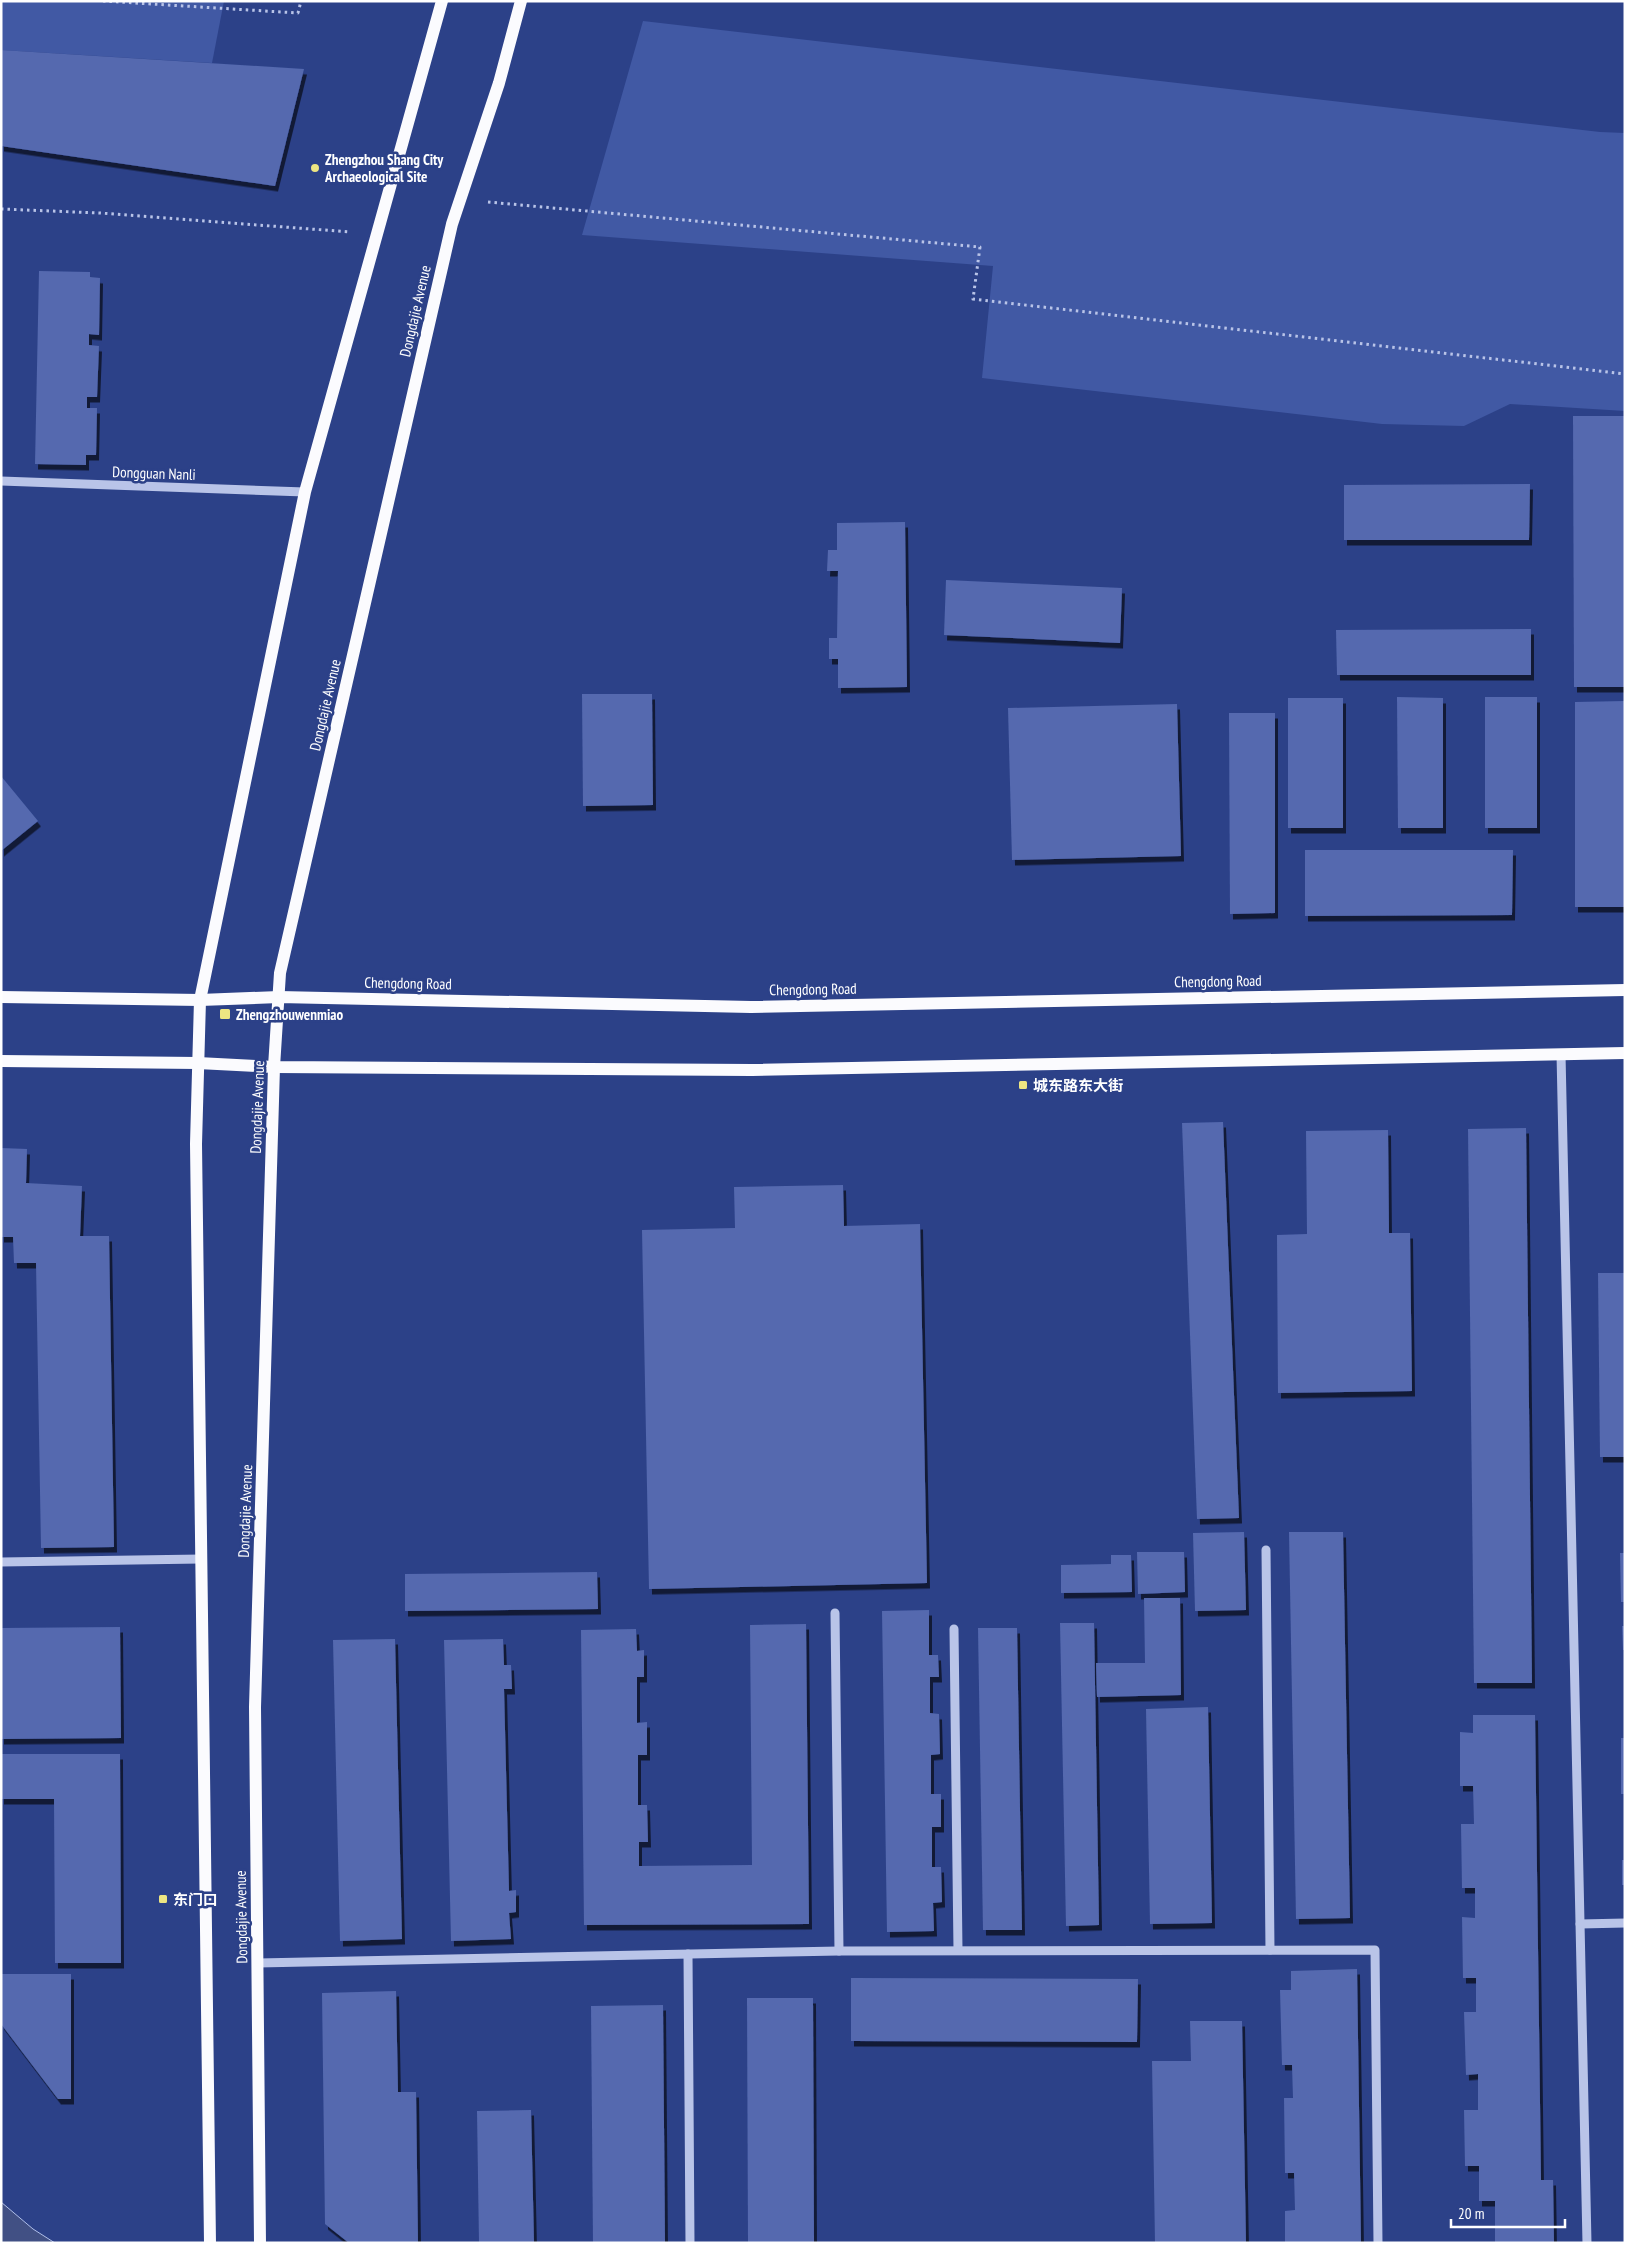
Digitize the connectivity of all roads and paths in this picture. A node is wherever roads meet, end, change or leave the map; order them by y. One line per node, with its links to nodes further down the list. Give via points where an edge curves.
1 (103, 1): 2 (path, via 298,13)
2 (301, 1)
3 (442, 1): 7 (main road)
4 (521, 1): 5 (main road, Dongdajie Avenue, via 499,82)
5 (460, 200): 8 (path, via 980,247 973,298); 13 (main road, Dongdajie Avenue, via 449,234 301,881 280,974)
6 (1, 209): 7 (path, via 100,213)
7 (378, 234): 10 (main road)
8 (1625, 374)
9 (1, 481): 10 (lane, Dongguan Nanli)
10 (305, 492): 14 (main road)
11 (1625, 990): 13 (main road, Chengdong Road, via 752,1006)
12 (1, 997): 14 (main road, Chengdong Road)
13 (279, 997): 14 (main road, Chengdong Road); 19 (main road, Dongdajie Avenue)
14 (200, 1000): 18 (main road)
15 (1625, 1053): 16 (main road)
16 (1561, 1054): 19 (main road, via 752,1070); 26 (lane)
17 (1, 1061): 18 (main road)
18 (198, 1063): 19 (main road); 21 (main road)
19 (274, 1067): 31 (main road, Dongdajie Avenue, via 255,1707)
20 (1266, 1550): 28 (lane)
21 (201, 1559): 22 (lane); 32 (main road)
22 (1, 1562)
23 (836, 1612): 29 (lane)
24 (954, 1629): 27 (lane)
25 (1625, 1923): 26 (lane)
26 (1580, 1924): 36 (lane)
27 (958, 1950): 28 (lane); 29 (lane)
28 (1270, 1950): 35 (lane, via 1375,1950)
29 (840, 1951): 30 (lane)
30 (688, 1954): 31 (lane); 34 (lane)
31 (258, 1964): 33 (main road, Dongdajie Avenue)
32 (210, 2243)
33 (260, 2243)
34 (690, 2243)
35 (1378, 2243)
36 (1587, 2243)

